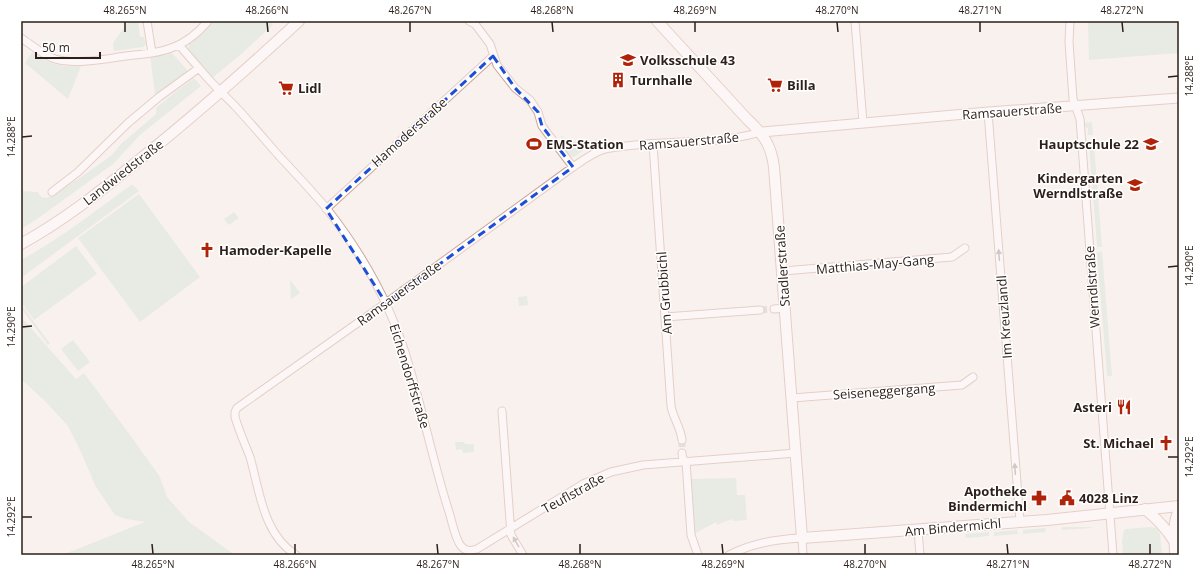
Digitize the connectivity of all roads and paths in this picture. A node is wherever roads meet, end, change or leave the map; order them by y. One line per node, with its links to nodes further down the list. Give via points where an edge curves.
1 (147, 21): 10 (street)
2 (208, 21): 9 (street)
3 (299, 21): 13 (main road, Landwiedstraße)
4 (469, 21): 11 (street, via 475,24 490,44)
5 (657, 21): 18 (main road, Stadlerstraße)
6 (855, 21): 17 (street)
7 (1070, 21): 15 (street, Werndlstraße, via 1073,99)
8 (21, 38): 10 (street, via 62,61 77,62)
9 (179, 45): 10 (street); 12 (street)
10 (152, 53)
11 (493, 56): 20 (street, via 515,88 530,100 538,112 542,126); 22 (street, Hamoderstraße)
12 (198, 68): 13 (street); 21 (street, via 128,123 78,172)
13 (220, 92): 22 (street, Eichendorffstraße); 23 (main road, Landwiedstraße, via 108,185)
14 (1179, 98): 15 (street, Ramsauerstraße)
15 (1076, 106): 16 (street, Ramsauerstraße); 41 (street, Werndlstraße, via 1080,119)
16 (988, 112): 17 (street, Ramsauerstraße); 42 (street, Im Kreuzlandl, one-way to 16)
17 (863, 123): 18 (street, Ramsauerstraße)
18 (761, 132): 19 (street, Ramsauerstraße, via 747,136); 25 (main road, Stadlerstraße, via 773,158)
19 (653, 144): 20 (street, Ramsauerstraße, via 602,150); 30 (street, Am Grubbichl)
20 (573, 167): 26 (street, Ramsauerstraße)
21 (52, 192)
22 (326, 208): 26 (street, Eichendorffstraße, via 352,244)
23 (21, 244)
24 (965, 248): 25 (street, Matthias-May-Gang, via 952,258)
25 (782, 271): 28 (main road, Stadlerstraße)
26 (386, 304): 47 (street, Eichendorffstraße, via 402,341 442,489); 48 (street, Ramsauerstraße, via 237,408 235,412 236,423 249,456 270,527 279,541)
27 (774, 308): 28 (street)
28 (785, 308): 32 (main road, Stadlerstraße)
29 (760, 310): 30 (street)
30 (665, 316): 34 (street, Am Grubbichl, via 671,406)
31 (973, 377): 32 (street, Seiseneggergang, via 962,385)
32 (792, 398): 36 (main road, Stadlerstraße)
33 (502, 412): 43 (street)
34 (682, 440)
35 (682, 452): 37 (street)
36 (796, 453): 37 (street, Teuflstraße); 45 (main road, Stadlerstraße)
37 (684, 462): 43 (street, Teuflstraße, via 632,466 599,476); 50 (street, via 691,535)
38 (1179, 506): 39 (main road, Am Bindermichl)
39 (1145, 509): 41 (main road, Am Bindermichl); 46 (main road, via 1163,525)
40 (1179, 510): 46 (main road, via 1174,525)
41 (1109, 513): 42 (main road, Am Bindermichl); 54 (street, Werndlstraße)
42 (1020, 521): 44 (main road, Am Bindermichl)
43 (511, 529): 47 (street, Teuflstraße, via 477,549 471,551); 49 (street, one-way to 43, via 511,535)
44 (918, 530): 45 (main road, Am Bindermichl); 53 (street)
45 (802, 538): 51 (street, Am Bindermichl, via 763,542); 52 (street, Stadlerstraße)
46 (1175, 542): 55 (main road)
47 (461, 546)
48 (296, 555)
49 (523, 555)
50 (698, 555)
51 (728, 555)
52 (803, 555)
53 (920, 555)
54 (1113, 555)
55 (1175, 555)

